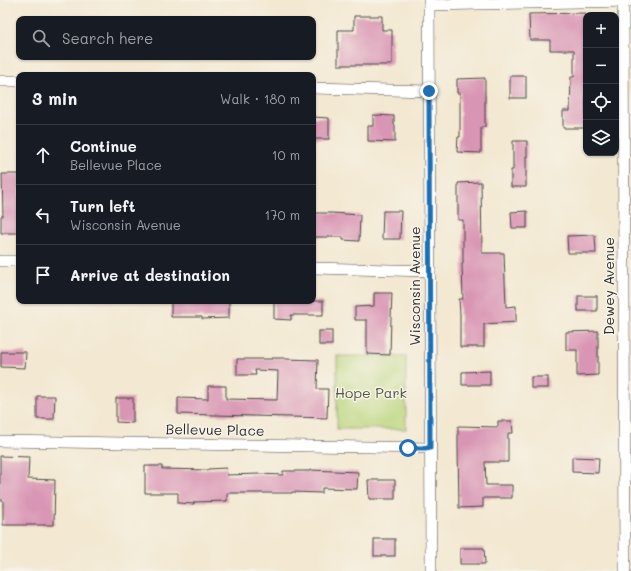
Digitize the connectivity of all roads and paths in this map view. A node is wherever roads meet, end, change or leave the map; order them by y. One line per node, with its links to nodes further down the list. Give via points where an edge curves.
1 (627, 1): 2 (street); 14 (street, Dewey Avenue)
2 (429, 2): 6 (street, Wisconsin Avenue)
3 (0, 81): 4 (street)
4 (16, 81)
5 (316, 88): 6 (street)
6 (429, 91): 10 (street, Wisconsin Avenue)
7 (0, 261): 8 (street)
8 (16, 261)
9 (316, 268): 10 (street)
10 (430, 271): 12 (street, Wisconsin Avenue)
11 (0, 441): 12 (street, Bellevue Place)
12 (430, 448): 13 (street, Wisconsin Avenue)
13 (431, 571)
14 (625, 571)

